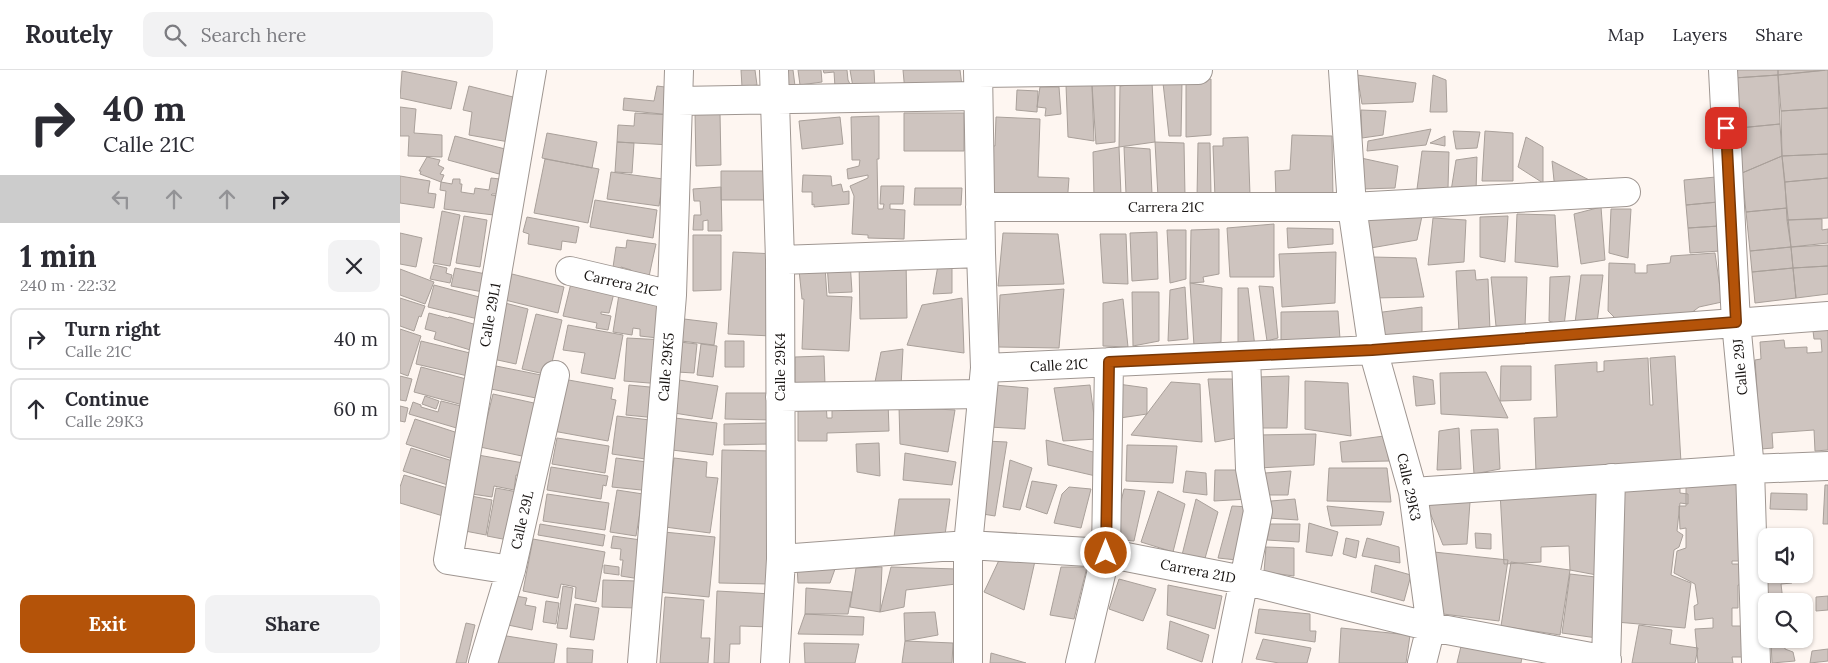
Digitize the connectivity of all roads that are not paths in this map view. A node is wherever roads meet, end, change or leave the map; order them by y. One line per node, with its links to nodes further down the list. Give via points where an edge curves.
1 (532, 70): 32 (street, Calle 29L1, via 448,560)
2 (679, 70): 9 (street, Calle 29K5)
3 (774, 70): 8 (street, Calle 29K4)
4 (1198, 70): 7 (street)
5 (1342, 70): 12 (street, Calle 29K3)
6 (1722, 70): 18 (street, Calle 29J)
7 (978, 80): 8 (street); 11 (street)
8 (774, 100): 9 (street); 14 (street, Calle 29K4)
9 (678, 101): 16 (street, Calle 29K5)
10 (1626, 192): 12 (street, Carrera 21C)
11 (980, 207): 12 (street, Carrera 21C); 13 (street)
12 (1352, 207): 19 (street, Calle 29K3)
13 (981, 253): 14 (street); 23 (street)
14 (780, 260): 24 (street, Calle 29K4)
15 (570, 271): 16 (street, Carrera 21C)
16 (672, 294): 37 (street, Calle 29K5)
17 (1828, 316): 18 (street)
18 (1736, 322): 19 (street); 26 (street, Calle 29J)
19 (1372, 350): 20 (street, Calle 21C); 28 (street, Calle 29K3)
20 (1246, 356): 21 (street, Calle 21C); 33 (street, via 1250,468 1258,511)
21 (1109, 362): 23 (street, Calle 21C); 30 (street)
22 (555, 375): 32 (street, Calle 29L)
23 (984, 381): 24 (street, Calle 21C); 29 (street)
24 (780, 397): 31 (street, Calle 29K4)
25 (1828, 466): 26 (street)
26 (1750, 469): 27 (street); 43 (street, Calle 29J)
27 (1611, 478): 28 (street); 35 (street)
28 (1413, 492): 34 (street, Calle 29K3)
29 (968, 545): 30 (street, Carrera 21D); 31 (street, Carrera 21D); 39 (street)
30 (1106, 553): 33 (street, Carrera 21D); 40 (street)
31 (781, 559): 38 (street, Calle 29K4)
32 (511, 570): 36 (street, Calle 29L)
33 (1243, 580): 34 (street, Carrera 21D); 41 (street)
34 (1432, 627): 35 (street, Carrera 21D); 42 (street)
35 (1607, 662)
36 (483, 663)
37 (642, 663)
38 (776, 663)
39 (968, 663)
40 (1080, 663)
41 (1227, 663)
42 (1422, 663)
43 (1756, 663)

